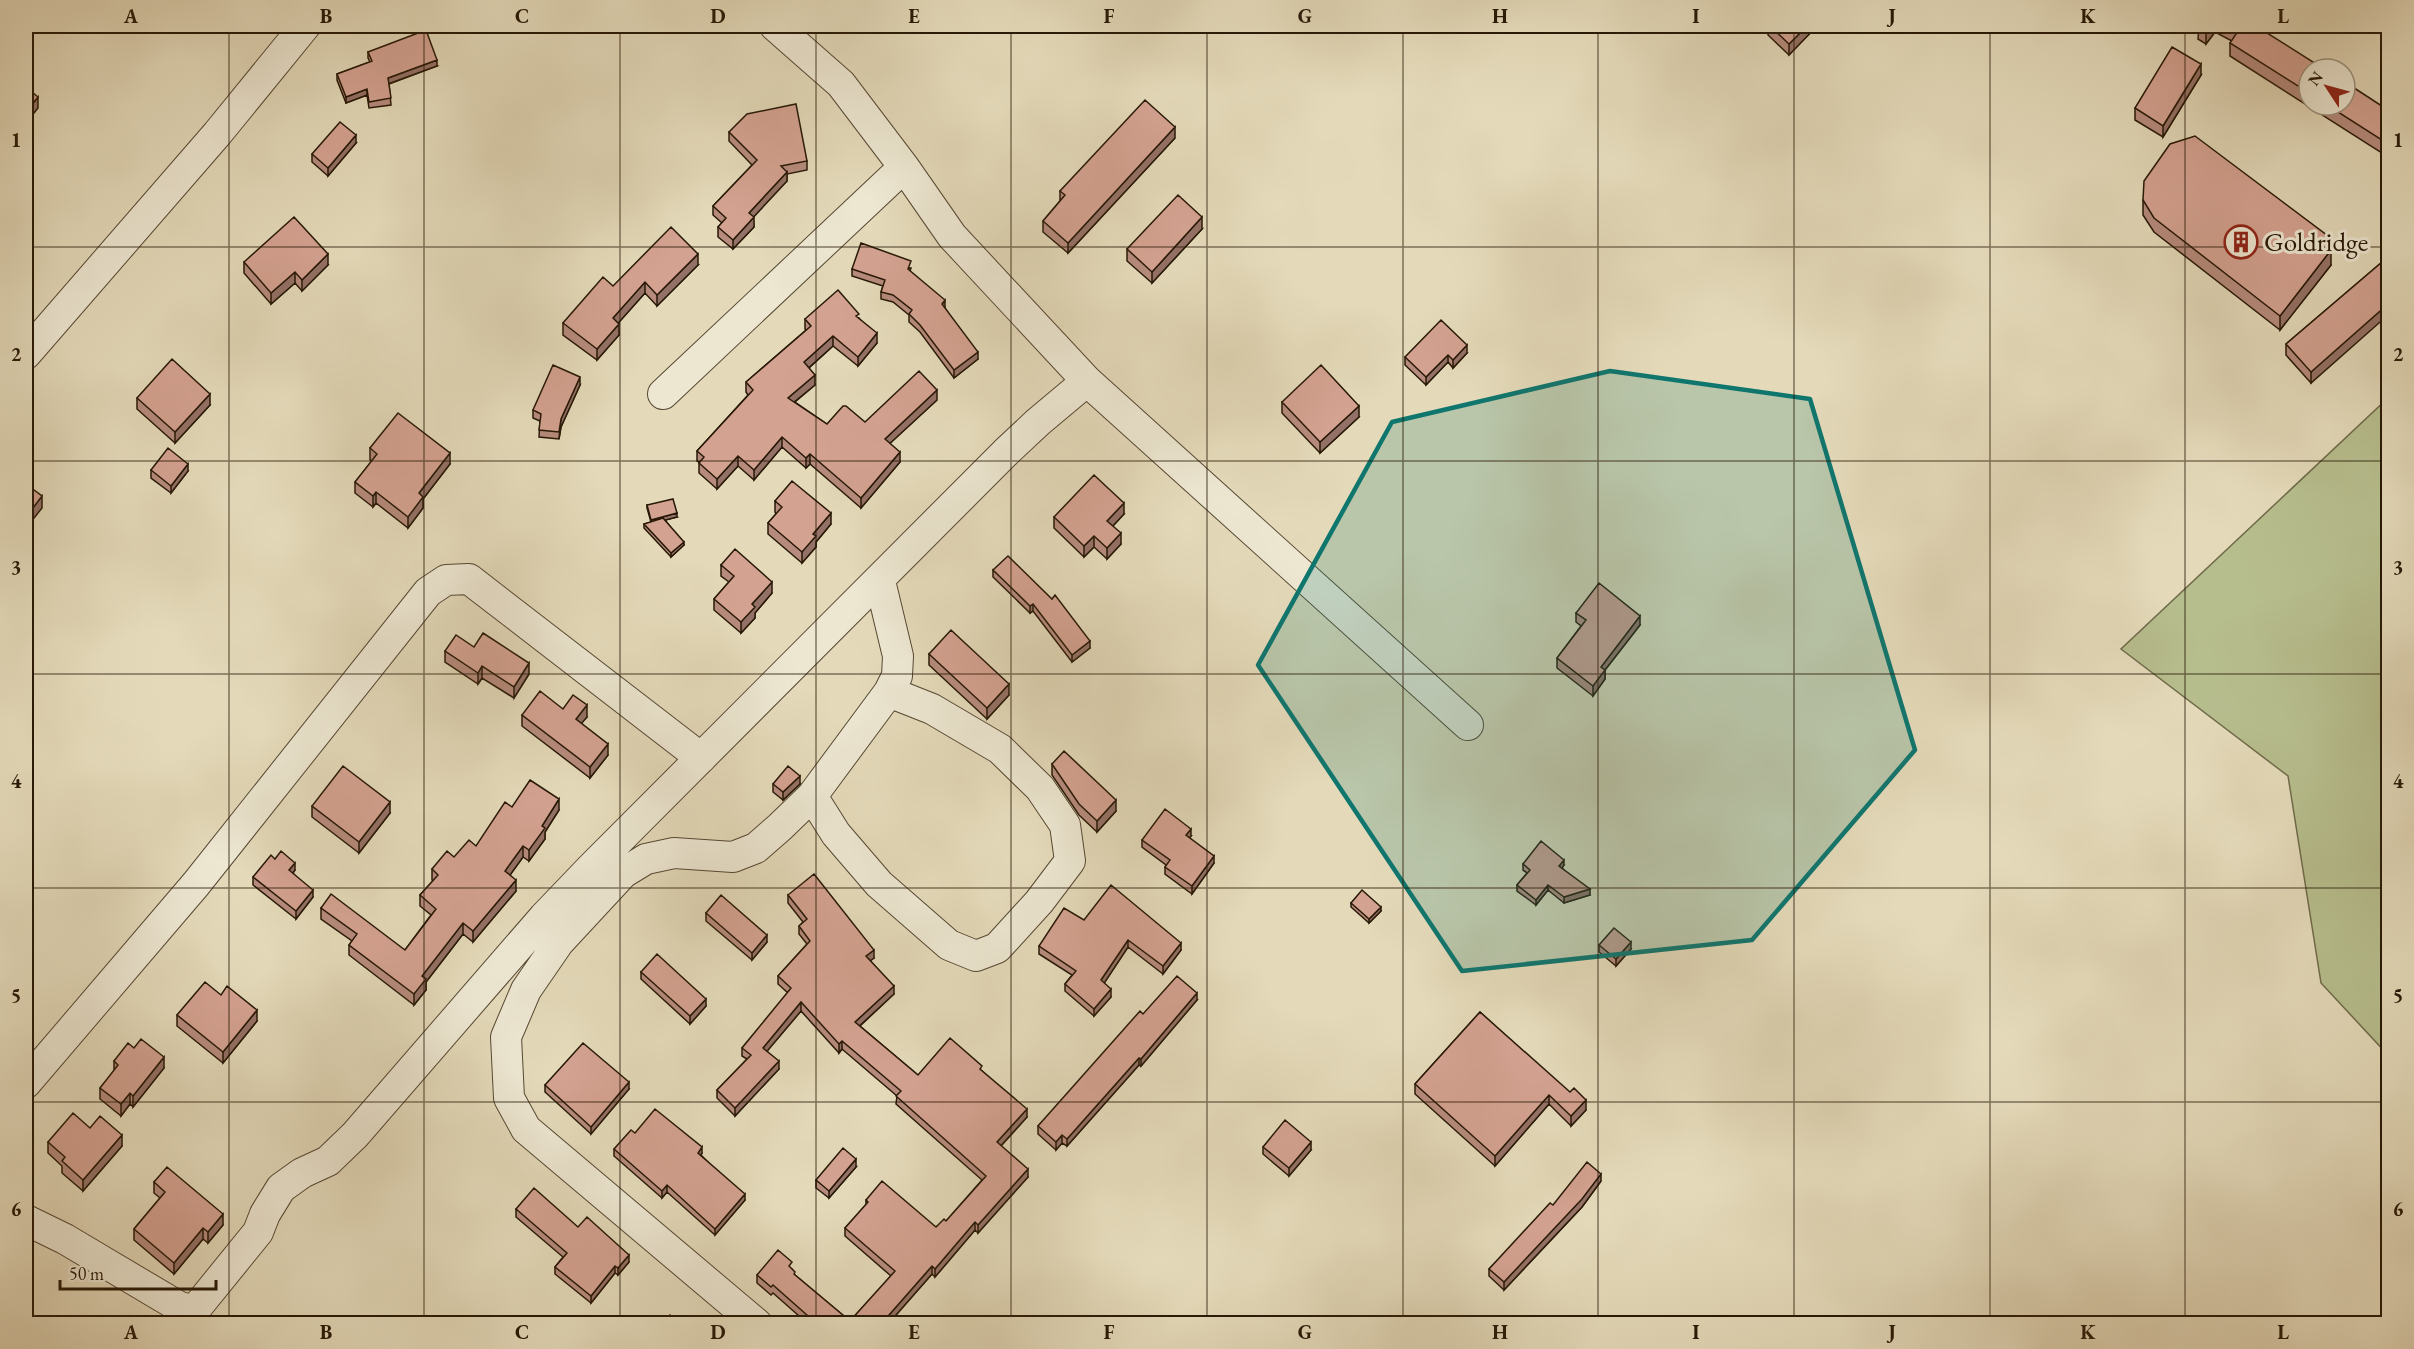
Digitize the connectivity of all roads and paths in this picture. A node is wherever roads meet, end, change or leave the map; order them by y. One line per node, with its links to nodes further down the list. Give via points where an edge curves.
1 (305, 26): 4 (street)
2 (775, 26): 3 (street, via 841,84)
3 (904, 167): 5 (street, via 952,236); 6 (street)
4 (26, 354)
5 (1087, 381): 7 (street, via 1005,453); 9 (street)
6 (663, 394)
7 (880, 580): 8 (street, via 898,656 897,676); 10 (street)
8 (889, 692): 11 (street); 11 (street, via 932,709 1000,749 1040,788 1065,825 1070,861 1058,878 998,948 976,956 949,945 879,885 836,834)
9 (1468, 725)
10 (701, 758): 12 (street, via 469,579 446,580 429,592 196,884); 13 (street, via 544,917 355,1135 328,1161 281,1188 258,1232 198,1306 183,1309)
11 (812, 796): 14 (street, via 756,848 733,857 674,853 646,859 623,873 560,942 526,990 506,1037 509,1098 526,1129)
12 (26, 1083)
13 (26, 1220)
14 (757, 1323)

